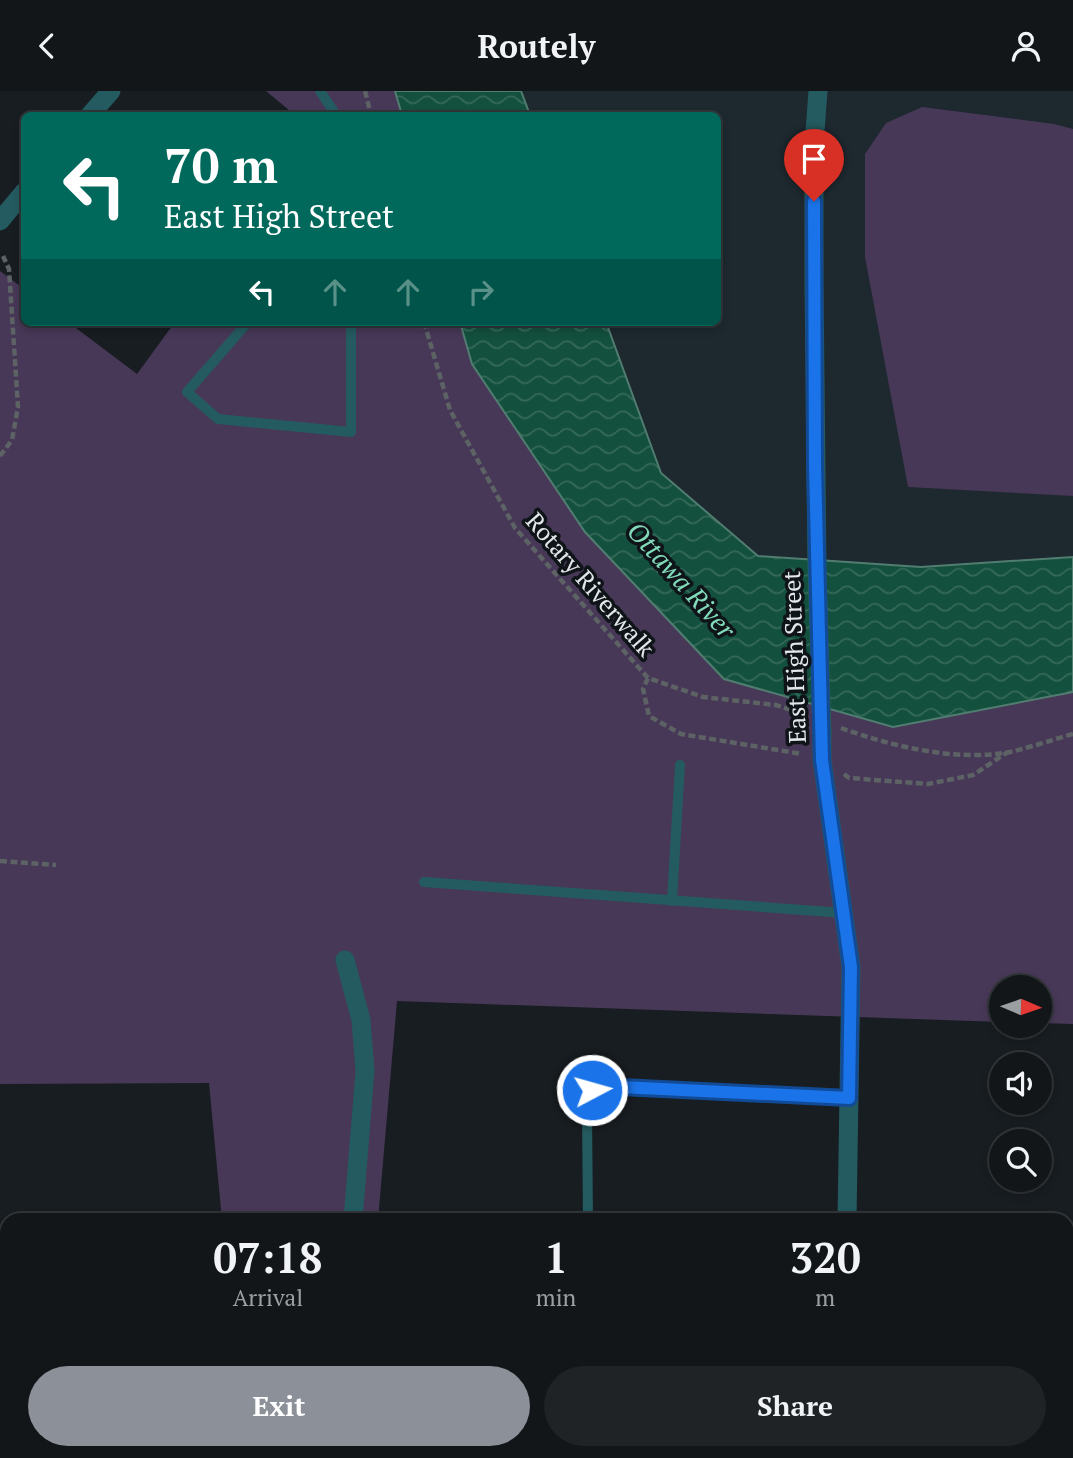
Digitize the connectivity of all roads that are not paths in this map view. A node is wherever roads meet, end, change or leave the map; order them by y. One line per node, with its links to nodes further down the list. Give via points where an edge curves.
1 (320, 91): 5 (lane)
2 (818, 91): 13 (street, East High Street, bridge, via 814,269 821,731)
3 (108, 92): 4 (street)
4 (92, 112)
5 (334, 112)
6 (21, 196): 7 (street)
7 (0, 221)
8 (245, 326): 9 (lane, via 187,392 218,419 351,432)
9 (351, 326)
10 (680, 765): 12 (lane)
11 (424, 882): 12 (lane)
12 (672, 901): 13 (lane)
13 (844, 913): 15 (street, East High Street, via 851,967)
14 (345, 960): 16 (street, via 361,1020 365,1072)
15 (849, 1098): 17 (lane, via 621,1087 592,1090 587,1113); 18 (street, East High Street)
16 (354, 1213)
17 (588, 1213)
18 (847, 1213)

